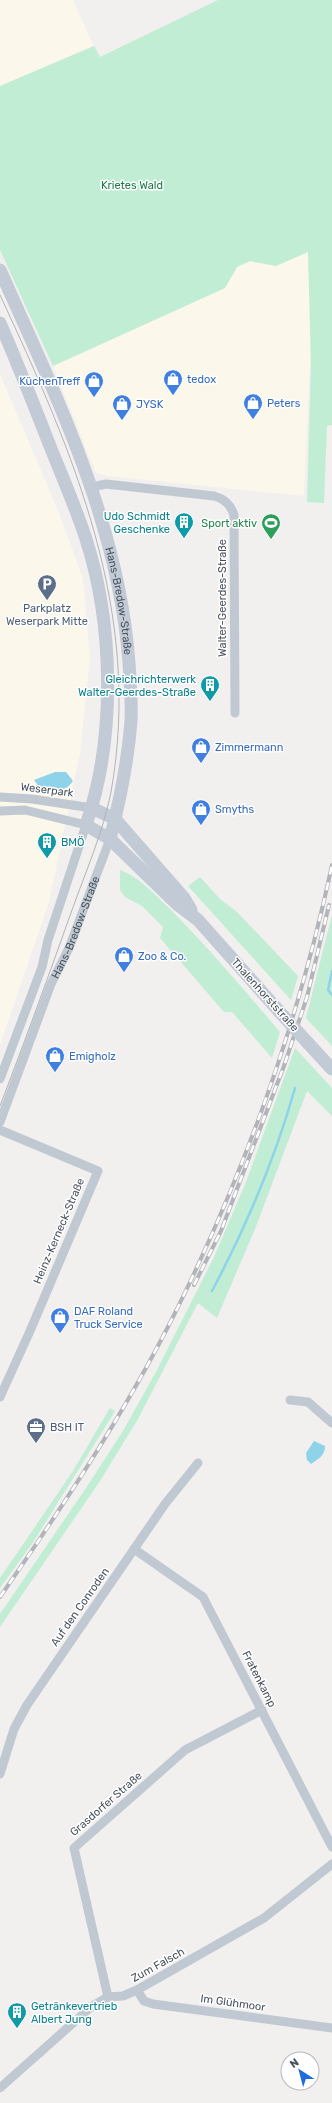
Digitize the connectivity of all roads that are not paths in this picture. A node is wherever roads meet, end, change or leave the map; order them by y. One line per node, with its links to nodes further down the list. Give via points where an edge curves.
1 (0, 270): 3 (main road, Hans-Bredow-Straße, via 57,397)
2 (0, 323): 6 (main road, Hans-Bredow-Straße, via 85,537 100,601 106,648 106,717 102,757)
3 (92, 488): 4 (street, Walter-Geerdes-Straße, via 106,484 214,496 224,500 231,508 234,515); 8 (main road, Hans-Bredow-Straße, via 119,586 129,661 131,720)
4 (235, 713)
5 (0, 797): 6 (street, Weserpark, via 32,798)
6 (92, 808): 8 (main road); 9 (main road, Hans-Bredow-Straße)
7 (0, 811): 9 (street, Weserpark, via 25,810)
8 (115, 818): 10 (main road, Hans-Bredow-Straße); 11 (main road, Thalenhorststraße, via 184,898)
9 (86, 825): 10 (main road, Thalenhorststraße); 13 (street, Hans-Bredow-Straße, via 48,940 42,967)
10 (110, 839): 11 (main road, Thalenhorststraße, via 177,904); 14 (street, Hans-Bredow-Straße, via 69,948 51,984)
11 (198, 920): 12 (main road, Thalenhorststraße, bridge)
12 (332, 1069)
13 (0, 1079)
14 (0, 1122)
15 (0, 1130): 16 (street, Heinz-Kerneck-Straße, via 98,1171)
16 (0, 1397)
17 (290, 1400): 18 (street, via 308,1402)
18 (332, 1423)
19 (198, 1463): 20 (street, Auf den Conroden, via 164,1504)
20 (134, 1549): 21 (street, Fratenkamp, via 203,1597); 22 (street, Auf den Conroden, via 27,1705 14,1729)
21 (262, 1710): 23 (street, Fratenkamp); 26 (street, Grasdorfer Straße, via 185,1750 74,1848)
22 (0, 1774)
23 (332, 1847)
24 (332, 1864): 25 (street, Zum Falsch, via 264,1918)
25 (137, 1990): 26 (street, Zum Falsch, via 123,1996); 27 (street, Im Glühmoor, via 144,2001 153,2004)
26 (108, 1997): 28 (street, Zum Falsch, via 91,2007)
27 (332, 2028)
28 (0, 2088)

